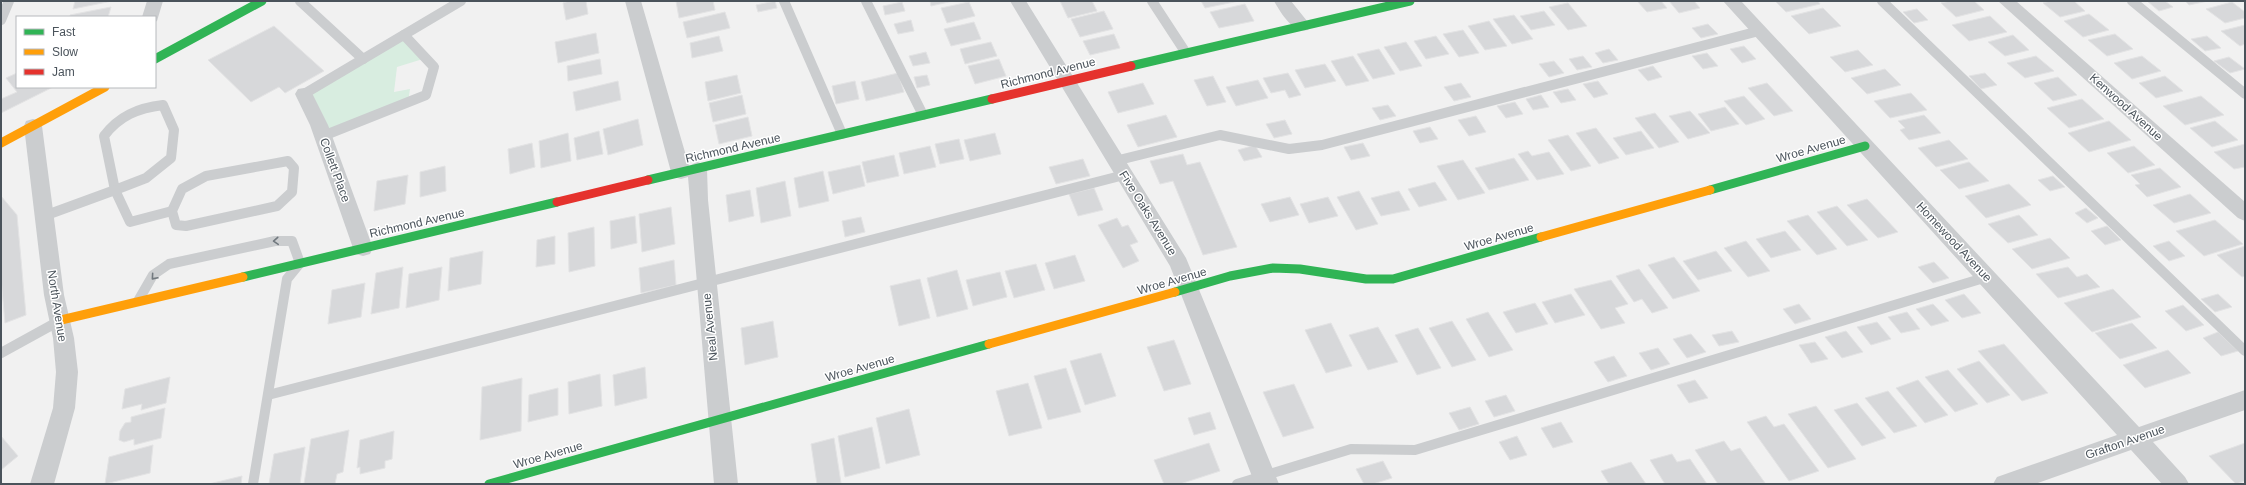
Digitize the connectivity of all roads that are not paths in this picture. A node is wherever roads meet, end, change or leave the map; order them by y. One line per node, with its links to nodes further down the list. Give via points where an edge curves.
1 (9, 1): 18 (lane)
2 (155, 1): 17 (street)
3 (262, 1): 23 (street)
4 (300, 1): 24 (lane)
5 (461, 1): 21 (lane)
6 (633, 1): 36 (street, Neal Avenue)
7 (784, 1): 31 (lane)
8 (866, 1): 29 (lane)
9 (1018, 1): 25 (street, Five Oaks Avenue)
10 (1152, 1): 22 (lane)
11 (1282, 1): 19 (street)
12 (1410, 1): 19 (street, Richmond Avenue)
13 (1731, 1): 20 (street, Homewood Avenue)
14 (1882, 1): 48 (lane)
15 (2006, 1): 39 (street, Kenwood Avenue)
16 (2132, 1): 28 (lane)
17 (150, 16)
18 (1, 20)
19 (1302, 26): 22 (street, Richmond Avenue)
20 (1759, 31): 34 (street, Homewood Avenue); 35 (lane, via 1322,145 1289,148 1220,135)
21 (404, 35): 24 (lane); 32 (lane, via 434,67 426,96)
22 (1186, 53): 25 (street, Richmond Avenue)
23 (156, 58)
24 (363, 59): 27 (lane)
25 (1066, 80): 29 (street, Richmond Avenue); 35 (street, Five Oaks Avenue)
26 (103, 88): 30 (street)
27 (304, 94): 32 (street, Collett Place)
28 (2245, 94)
29 (923, 115): 31 (street, Richmond Avenue)
30 (33, 126): 33 (street); 40 (street, North Avenue)
31 (842, 134): 36 (street, Richmond Avenue)
32 (323, 136): 41 (street, Collett Place)
33 (1, 143)
34 (1865, 146): 43 (street, Homewood Avenue); 45 (street, Wroe Avenue, via 1394,279 1359,281 1277,267 1256,270)
35 (1120, 168): 44 (lane); 45 (street, Five Oaks Avenue, via 1179,264)
36 (689, 171): 41 (street, Richmond Avenue); 44 (street, Neal Avenue, via 698,200)
37 (115, 190): 37 (lane, via 146,178 171,158 174,130 163,105 143,106 112,123 104,136); 38 (lane, via 130,222); 40 (lane)
38 (172, 211): 38 (lane, via 176,225 186,226 277,206 292,192 294,168 288,161 206,176 182,189)
39 (2245, 213)
40 (44, 216): 47 (street, North Avenue, via 54,295)
41 (363, 248): 42 (street, Richmond Avenue)
42 (300, 263): 46 (street, Richmond Avenue); 46 (lane, one-way to 46, via 292,241 275,240 169,264 153,275); 50 (lane, via 288,279)
43 (1986, 277): 53 (street, Homewood Avenue); 54 (lane, via 1415,450 1351,449)
44 (706, 282): 50 (lane); 52 (street, Neal Avenue)
45 (1188, 289): 52 (street, Wroe Avenue); 54 (street, Five Oaks Avenue)
46 (138, 301): 47 (street, Richmond Avenue)
47 (61, 320): 49 (lane); 55 (street, North Avenue, via 67,383 61,416)
48 (2245, 351)
49 (1, 353)
50 (268, 395): 56 (lane)
51 (2245, 400): 53 (street, Grafton Avenue)
52 (720, 420): 57 (street, Wroe Avenue); 58 (street, Neal Avenue)
53 (2135, 439): 60 (street, Grafton Avenue); 61 (street, Homewood Avenue)
54 (1265, 480): 59 (lane)
55 (42, 484)
56 (252, 484)
57 (489, 484)
58 (726, 484)
59 (1237, 484)
60 (2005, 484)
61 (2177, 484)

